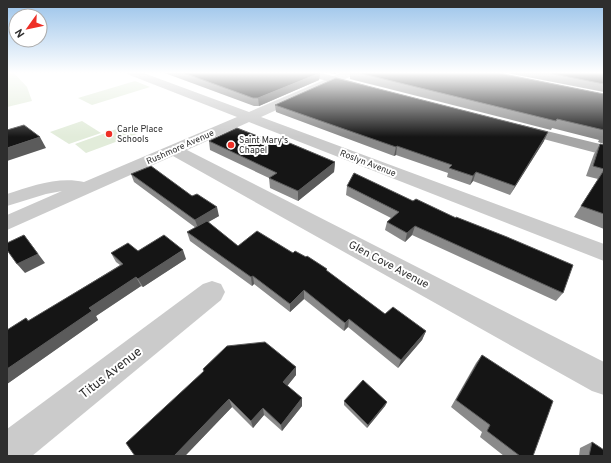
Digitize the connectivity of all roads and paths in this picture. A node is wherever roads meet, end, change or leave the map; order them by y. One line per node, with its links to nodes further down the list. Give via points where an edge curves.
1 (188, 94): 3 (street, Roslyn Avenue)
2 (303, 94): 3 (street, Rushmore Avenue)
3 (249, 117): 5 (street, Rushmore Avenue); 10 (street, Roslyn Avenue)
4 (507, 125): 6 (main road)
5 (174, 150): 7 (street, Rushmore Avenue); 12 (street, Glen Cove Avenue)
6 (604, 150)
7 (88, 187): 8 (street, via 64,184); 9 (street, Rushmore Avenue)
8 (7, 200)
9 (7, 223)
10 (604, 253)
11 (212, 292): 13 (street, Titus Avenue)
12 (604, 379)
13 (7, 452)

